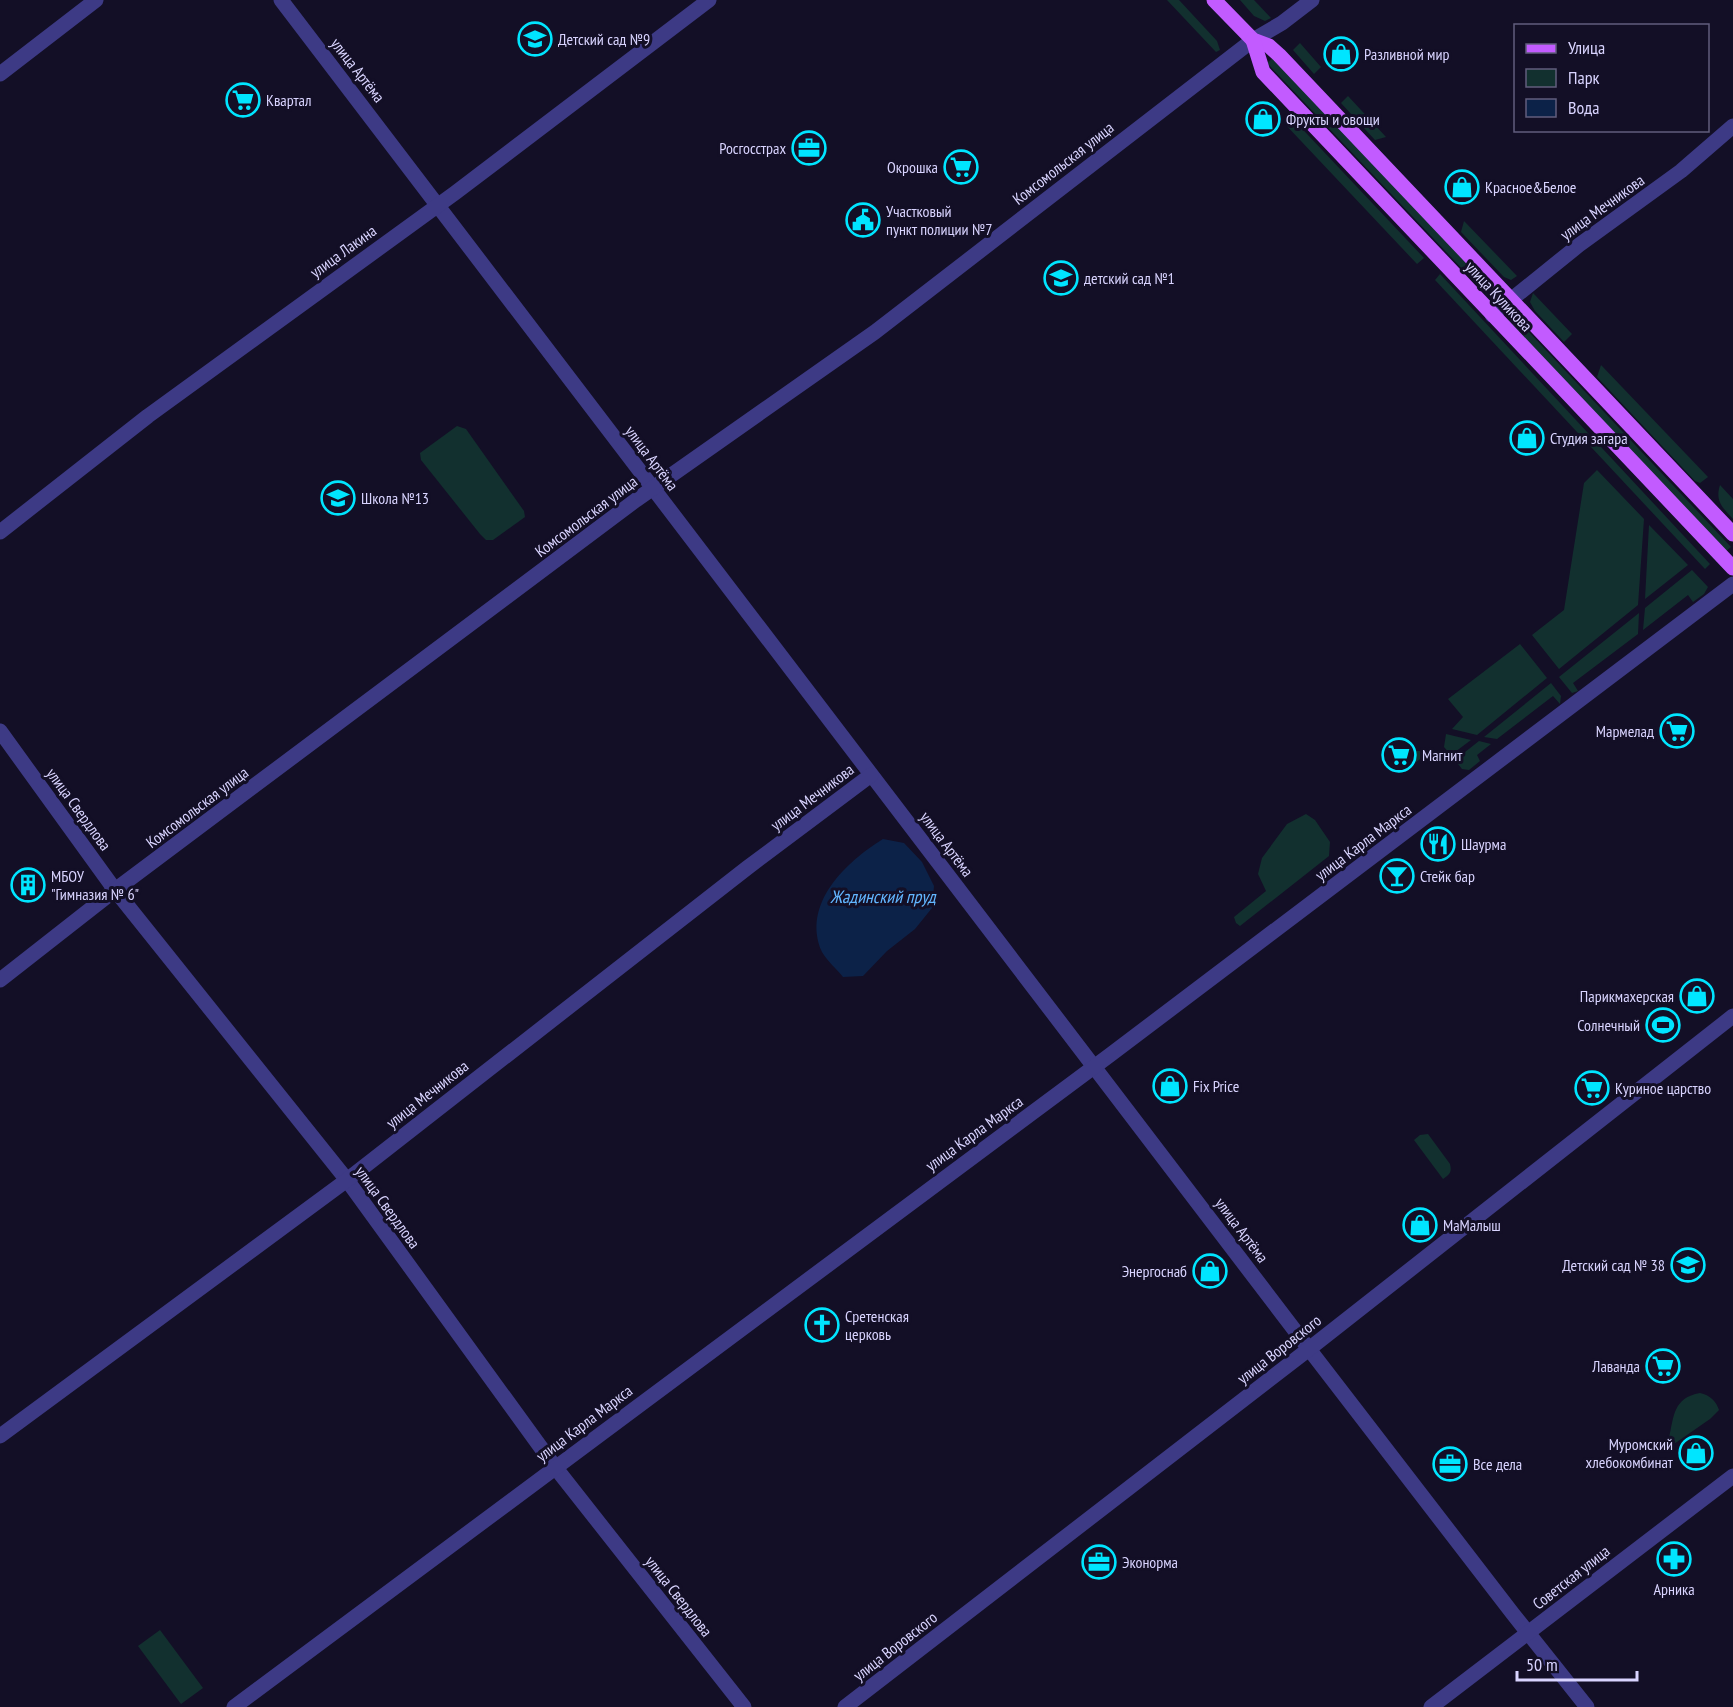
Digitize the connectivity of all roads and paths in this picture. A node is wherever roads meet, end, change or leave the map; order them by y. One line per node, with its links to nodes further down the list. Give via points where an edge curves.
1 (96, 0): 7 (street)
2 (281, 0): 9 (street, улица Артёма)
3 (709, 0): 9 (street, улица Лакина)
4 (1214, 0): 6 (main road, улица Куликова)
5 (1312, 0): 6 (street, Комсомольская улица)
6 (1253, 40): 10 (main road, улица Куликова, via 1279,55); 11 (main road, улица Куликова, via 1263,72); 12 (street, Комсомольская улица, via 875,332)
7 (0, 74)
8 (1733, 126): 10 (street, улица Мечникова, via 1681,171)
9 (439, 205): 12 (street, улица Артёма); 13 (street, улица Лакина, via 148,416)
10 (1511, 300): 11 (street, улица Мечникова); 14 (main road, улица Куликова)
11 (1492, 315): 15 (main road, улица Куликова)
12 (652, 489): 18 (street, улица Артёма); 19 (street, Комсомольская улица)
13 (0, 532)
14 (1733, 534)
15 (1733, 568)
16 (1733, 584): 22 (street, улица Карла Маркса)
17 (0, 731): 19 (street, улица Свердлова)
18 (871, 775): 22 (street, улица Артёма); 23 (street, улица Мечникова)
19 (116, 890): 20 (street, Комсомольская улица); 23 (street, улица Свердлова)
20 (0, 980)
21 (1733, 1016): 24 (street, улица Воровского)
22 (1094, 1067): 24 (street, улица Артёма); 26 (street, улица Карла Маркса)
23 (347, 1180): 25 (street, улица Мечникова); 26 (street, улица Свердлова)
24 (1309, 1349): 28 (street, улица Артёма); 31 (street, улица Воровского)
25 (0, 1436)
26 (555, 1467): 29 (street, улица Карла Маркса); 30 (street, улица Свердлова)
27 (1733, 1476): 28 (street, Советская улица)
28 (1530, 1633): 32 (street, Советская улица); 33 (street, улица Артёма)
29 (234, 1707)
30 (744, 1707)
31 (845, 1707)
32 (1431, 1707)
33 (1587, 1707)

